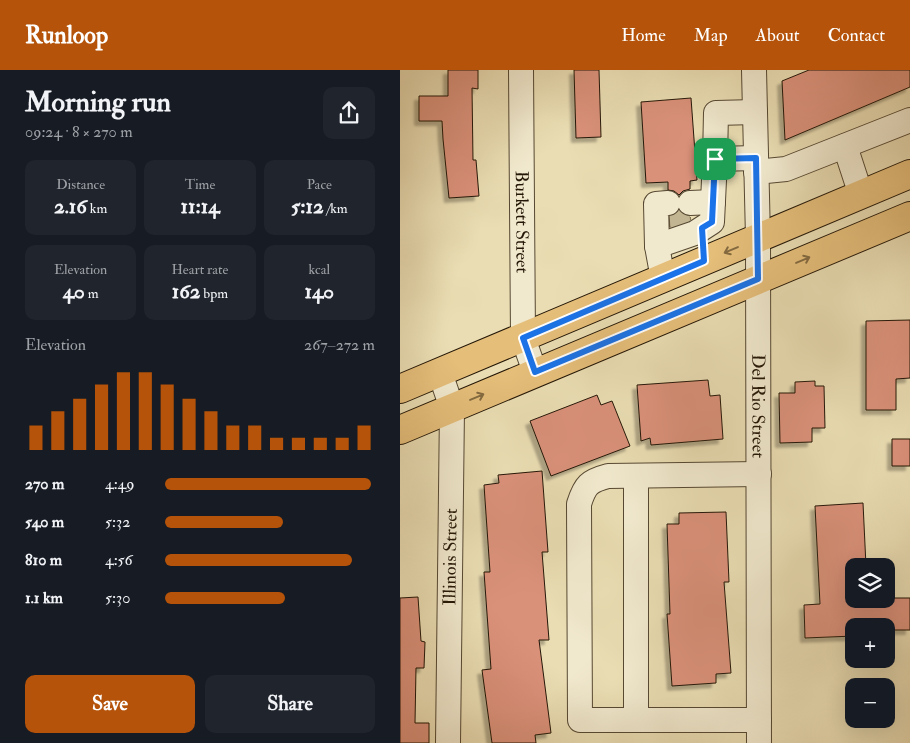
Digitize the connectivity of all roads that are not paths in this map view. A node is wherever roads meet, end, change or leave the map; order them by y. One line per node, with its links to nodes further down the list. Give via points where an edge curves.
1 (522, 70): 17 (street, Burkett Street)
2 (754, 70): 3 (street, Del Rio Street)
3 (755, 112): 6 (street, via 716,113); 7 (street, Del Rio Street)
4 (910, 120): 5 (street)
5 (845, 146): 7 (street, via 786,169); 9 (street)
6 (715, 159): 7 (street); 10 (street)
7 (756, 165): 12 (street, Del Rio Street)
8 (910, 174): 9 (main road)
9 (861, 195): 12 (main road)
10 (688, 215): 13 (street); 13 (street, via 695,232); 14 (street)
11 (910, 216): 16 (main road, one-way to 11)
12 (758, 238): 14 (main road, one-way to 14); 16 (street, Del Rio Street)
13 (657, 246): 15 (street)
14 (704, 261): 15 (main road)
15 (663, 279): 17 (main road)
16 (758, 279): 19 (main road); 23 (street, Del Rio Street)
17 (523, 338): 18 (main road); 19 (street, Burkett Street)
18 (440, 372): 20 (main road); 21 (street, Illinois Street)
19 (535, 372): 21 (main road, one-way to 19)
20 (400, 389)
21 (452, 408): 22 (main road); 27 (street, Illinois Street)
22 (400, 430)
23 (748, 475): 24 (street); 26 (street, Del Rio Street)
24 (636, 476): 25 (street); 25 (street, via 608,476 596,480 587,485 579,504 580,720)
25 (636, 720): 26 (street)
26 (759, 732)
27 (448, 743)

